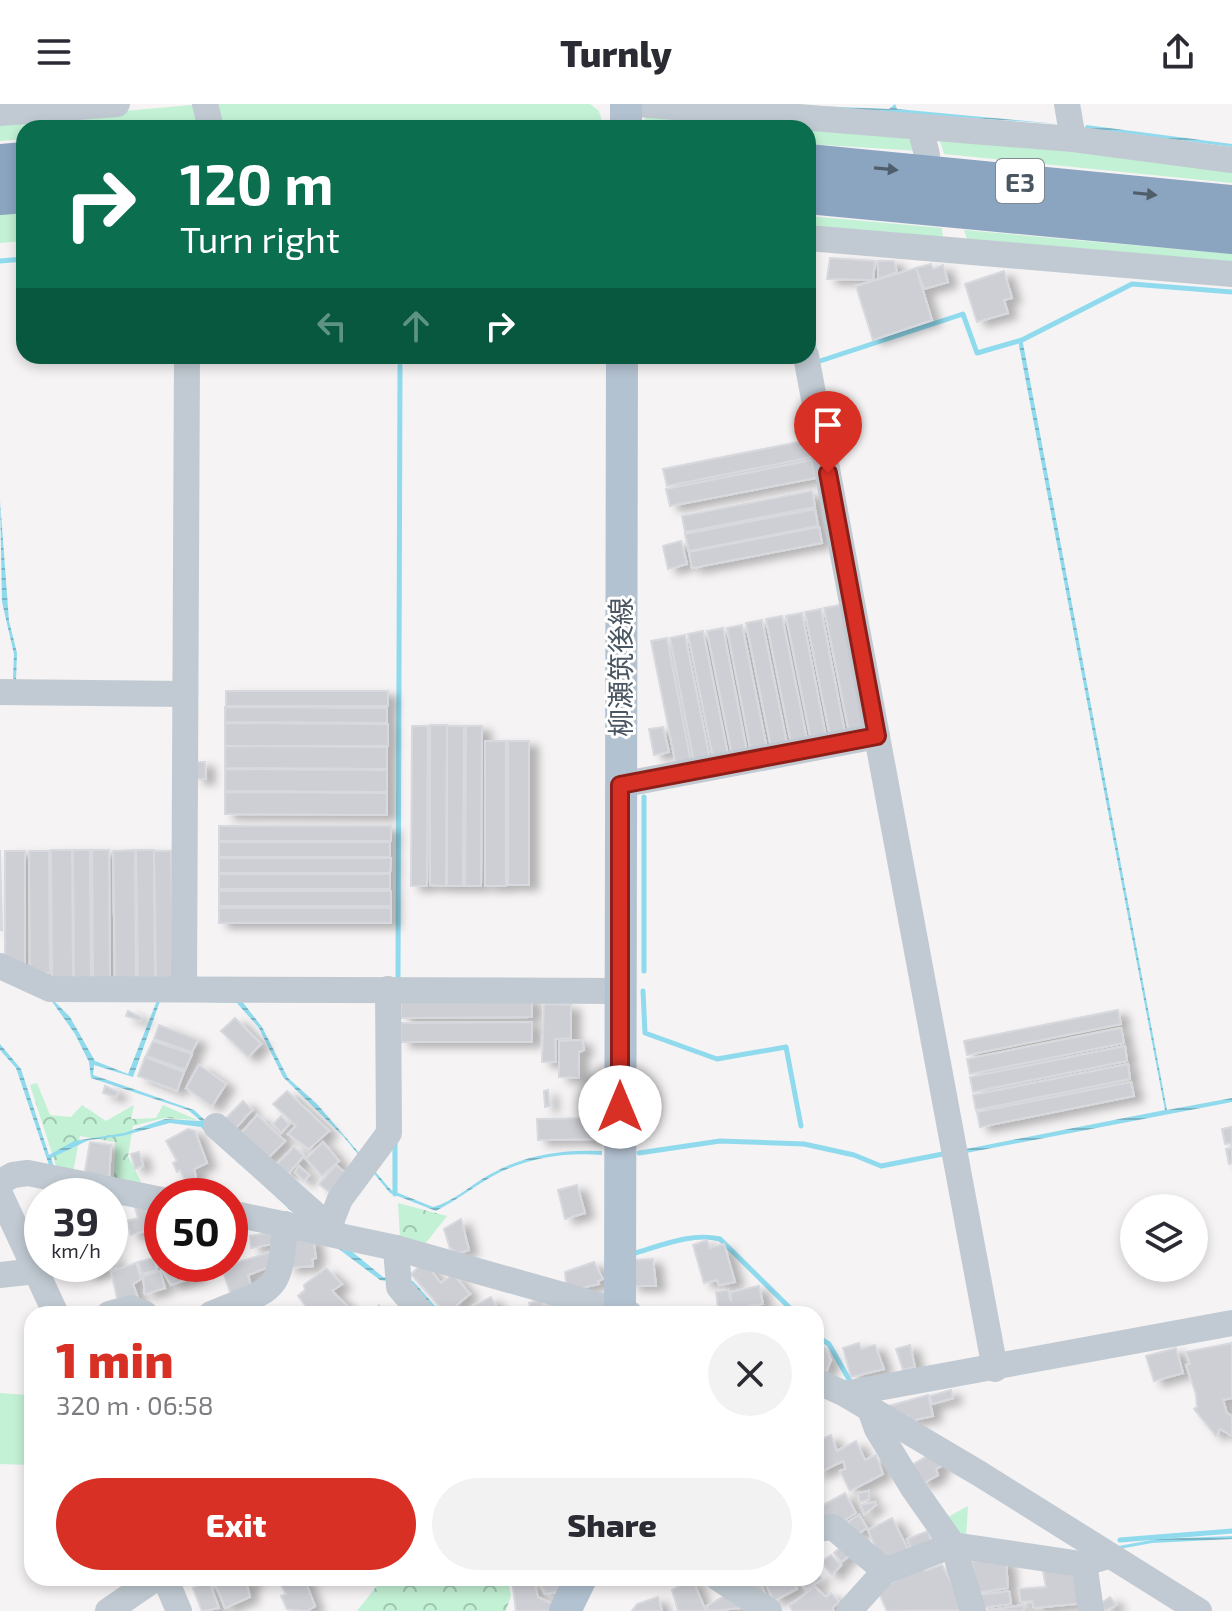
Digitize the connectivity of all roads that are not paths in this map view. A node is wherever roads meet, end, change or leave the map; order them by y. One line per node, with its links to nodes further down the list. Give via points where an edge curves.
1 (117, 104): 4 (street)
2 (637, 104): 6 (street)
3 (1067, 104): 7 (street)
4 (56, 105): 5 (street)
5 (0, 113)
6 (920, 127): 7 (street); 8 (street)
7 (1073, 139): 9 (street)
8 (927, 155)
9 (1232, 160)
10 (816, 164): 12 (highway, E3, one-way to 12)
11 (816, 196): 13 (highway, E3)
12 (1232, 204)
13 (1232, 235)
14 (816, 238): 15 (street, via 947,238)
15 (1232, 274)
16 (187, 364): 20 (street)
17 (622, 364): 22 (main road, 柳瀬筑後線)
18 (807, 364): 21 (street)
19 (0, 692): 20 (street)
20 (185, 694): 24 (street)
21 (877, 736): 22 (street); 45 (street)
22 (620, 785): 26 (main road, 柳瀬筑後線)
23 (0, 966): 24 (street, via 50,989)
24 (184, 987): 25 (street)
25 (388, 989): 26 (street); 33 (street, via 389,1133 340,1199)
26 (620, 991): 43 (main road, 柳瀬筑後線)
27 (216, 1126): 33 (street)
28 (0, 1182): 30 (street, via 28,1173)
29 (0, 1194): 34 (street)
30 (144, 1196)
31 (248, 1217): 32 (street)
32 (285, 1224): 33 (street); 39 (street, via 281,1272)
33 (332, 1230): 35 (street)
34 (24, 1245)
35 (396, 1248): 41 (street, via 399,1287); 42 (street)
36 (24, 1272): 37 (street)
37 (0, 1275)
38 (41, 1282): 40 (street)
39 (264, 1304)
40 (52, 1306)
41 (415, 1306)
42 (599, 1306)
43 (623, 1306)
44 (1232, 1323): 45 (street)
45 (995, 1369): 47 (street)
46 (824, 1385): 47 (street)
47 (845, 1394): 48 (street)
48 (870, 1409): 50 (street, via 913,1488); 51 (street)
49 (824, 1527): 52 (street, via 833,1527)
50 (953, 1545): 51 (street); 52 (street); 62 (street)
51 (1096, 1560): 63 (street); 64 (street)
52 (885, 1571): 61 (street)
53 (144, 1586): 57 (street)
54 (168, 1586): 58 (street)
55 (577, 1586): 59 (main road)
56 (730, 1586): 60 (street)
57 (108, 1611)
58 (179, 1611)
59 (565, 1611)
60 (769, 1611)
61 (849, 1611)
62 (973, 1611)
63 (1091, 1611)
64 (1199, 1611)

